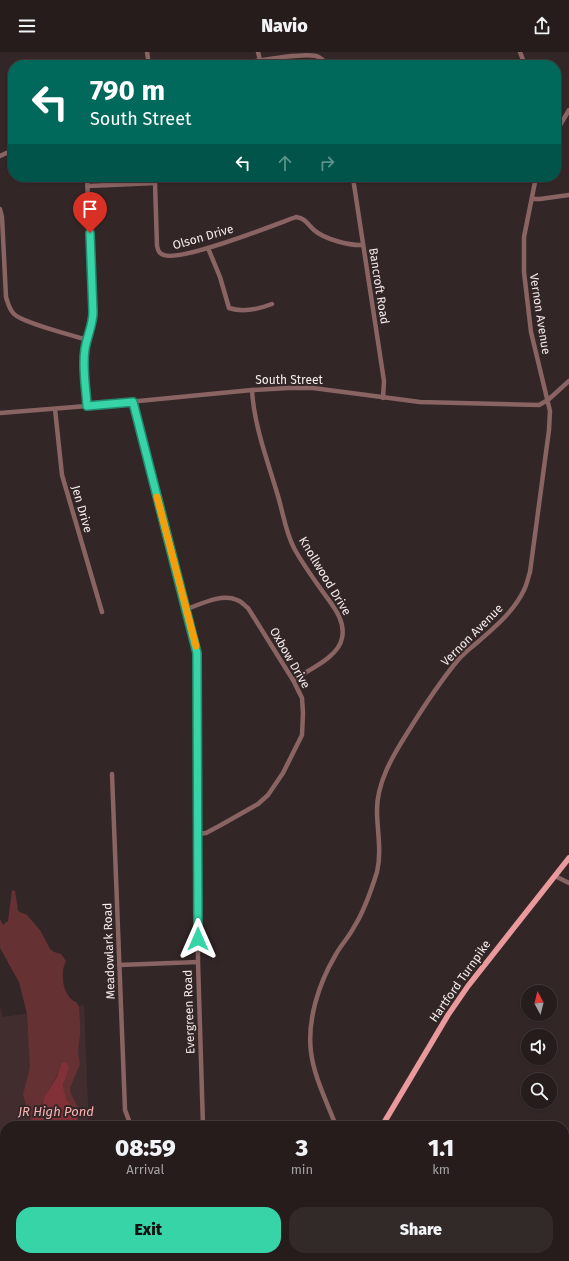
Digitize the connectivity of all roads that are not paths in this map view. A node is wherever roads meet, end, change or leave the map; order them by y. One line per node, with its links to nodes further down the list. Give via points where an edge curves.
1 (258, 52): 2 (street)
2 (260, 60): 3 (street, via 301,55 316,56)
3 (321, 60)
4 (569, 110): 5 (street)
5 (561, 124)
6 (88, 182): 10 (street)
7 (353, 182): 14 (street, Bancroft Road)
8 (535, 182): 12 (street, Vernon Avenue)
9 (155, 183): 10 (street); 15 (street, Olson Drive, via 159,253 171,256)
10 (88, 186): 17 (street, via 93,320)
11 (569, 195): 12 (street)
12 (532, 199): 21 (street, Vernon Avenue, via 524,237 524,272 531,332)
13 (0, 209): 17 (street, via 9,308 26,321)
14 (363, 245): 15 (street, Olson Drive, via 330,238 314,231 306,221 296,217); 20 (street, Bancroft Road, via 384,381)
15 (208, 248): 16 (street, via 229,308 237,311 258,309)
16 (272, 304)
17 (87, 340): 23 (street, via 84,363)
18 (569, 381): 21 (street, South Street)
19 (252, 390): 20 (street, South Street, via 313,388); 22 (street, South Street); 28 (street, Knollwood Drive, via 257,426 294,548 334,608 343,628 338,649)
20 (383, 398): 21 (street, South Street, via 420,402 523,405 539,405)
21 (548, 400): 38 (street, Vernon Avenue, via 550,411 545,467 530,572 524,590 506,617 459,659 405,736 386,771 379,790 377,808 379,855 376,872 362,913 335,954 320,988 311,1031 311,1052 315,1071)
22 (133, 402): 23 (street, South Street); 26 (street, Evergreen Road)
23 (87, 406): 24 (street, South Street)
24 (55, 409): 25 (street, South Street); 27 (street, Jen Drive, via 62,475)
25 (0, 413)
26 (187, 609): 28 (street, Oxbow Drive, via 227,597 238,600 248,608); 30 (street, Evergreen Road, via 198,667)
27 (102, 612)
28 (293, 680): 30 (street, Oxbow Drive, via 302,698 303,726 302,735 283,773 268,795 258,804 206,833)
29 (112, 774): 35 (street, Meadowlark Road)
30 (198, 834): 34 (street, Evergreen Road)
31 (569, 858): 32 (main road, Hartford Turnpike)
32 (555, 876): 33 (street); 39 (main road, Hartford Turnpike, via 468,986)
33 (569, 883)
34 (198, 962): 35 (street); 37 (street, Evergreen Road)
35 (119, 965): 36 (street, Meadowlark Road, via 125,1110)
36 (129, 1121)
37 (204, 1121)
38 (334, 1121)
39 (385, 1121)

